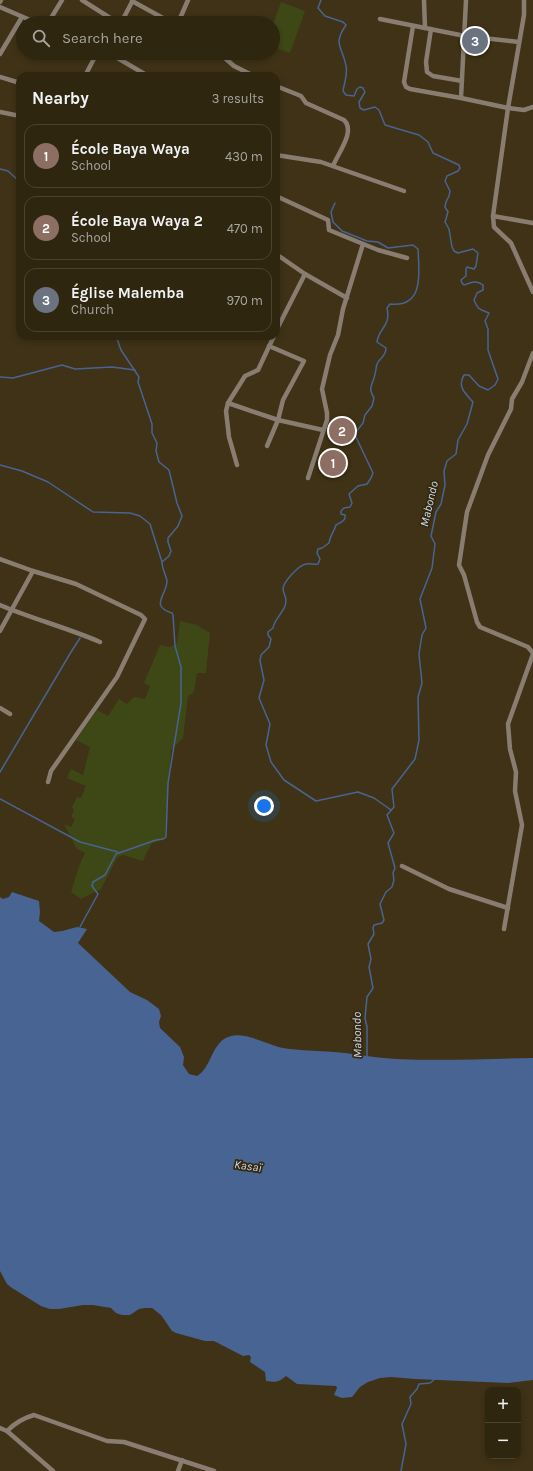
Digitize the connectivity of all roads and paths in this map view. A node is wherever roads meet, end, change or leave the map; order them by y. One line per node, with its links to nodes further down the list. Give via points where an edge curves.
1 (62, 0): 10 (street)
2 (82, 0): 11 (street)
3 (188, 0): 14 (street)
4 (424, 0): 18 (street)
5 (466, 0): 20 (street)
6 (524, 0): 21 (street)
7 (132, 1): 12 (street); 13 (street)
8 (0, 8): 9 (street)
9 (22, 16)
10 (52, 16)
11 (108, 16)
12 (123, 16)
13 (159, 16)
14 (181, 16)
15 (380, 19): 17 (street)
16 (16, 26): 22 (street)
17 (413, 26): 18 (street); 33 (street, via 404,82 406,87 410,90)
18 (424, 28): 19 (street)
19 (431, 29): 20 (street); 30 (street, via 427,72 433,76)
20 (465, 36): 21 (street); 30 (street)
21 (519, 42): 35 (street)
22 (0, 54)
23 (93, 60): 26 (street)
24 (121, 60): 27 (street)
25 (227, 60): 28 (street)
26 (87, 72)
27 (141, 72)
28 (246, 72)
29 (0, 77): 31 (street)
30 (462, 81): 33 (street)
31 (16, 82)
32 (280, 88): 39 (street, via 301,96 306,103 347,123 348,136)
33 (461, 98): 35 (street)
34 (533, 107): 35 (street, via 524,110)
35 (508, 108): 42 (street)
36 (0, 112): 37 (street)
37 (16, 115)
38 (280, 156): 39 (street)
39 (333, 166): 40 (street)
40 (404, 191)
41 (280, 198): 44 (street, via 328,220 330,230)
42 (493, 216): 43 (street); 48 (street, via 494,227 511,243)
43 (533, 223)
44 (363, 244): 46 (street); 49 (street)
45 (280, 257): 47 (street)
46 (406, 258)
47 (305, 274): 49 (street); 50 (street)
48 (533, 292)
49 (347, 298): 56 (street, via 322,390 328,420)
50 (280, 324)
51 (272, 340): 52 (street)
52 (269, 346): 54 (street, via 258,370 246,376); 55 (street, via 304,361 283,400)
53 (533, 353): 66 (street, via 522,382 512,399 511,409 488,455 467,512 459,565 480,627 528,646)
54 (228, 403): 55 (street); 58 (street, via 226,411 229,437)
55 (278, 420): 56 (street); 57 (street)
56 (323, 430): 59 (street)
57 (267, 446)
58 (237, 465)
59 (308, 478)
60 (0, 559): 61 (street)
61 (33, 572): 63 (street); 69 (street, via 76,584 145,619 117,677 51,771)
62 (0, 605): 63 (street)
63 (12, 610): 64 (street); 65 (street)
64 (0, 631)
65 (100, 642)
66 (533, 654): 71 (street, via 508,724 510,749 516,772 515,791 522,825)
67 (0, 708): 68 (street)
68 (10, 714)
69 (48, 782)
70 (402, 866): 71 (street, via 449,889)
71 (508, 908): 72 (street)
72 (504, 928)
73 (0, 1428): 74 (street)
74 (6, 1431): 75 (street, via 23,1418 34,1415 107,1441 124,1442); 76 (street)
75 (182, 1460): 77 (street); 78 (street)
76 (53, 1471)
77 (178, 1471)
78 (214, 1471)

